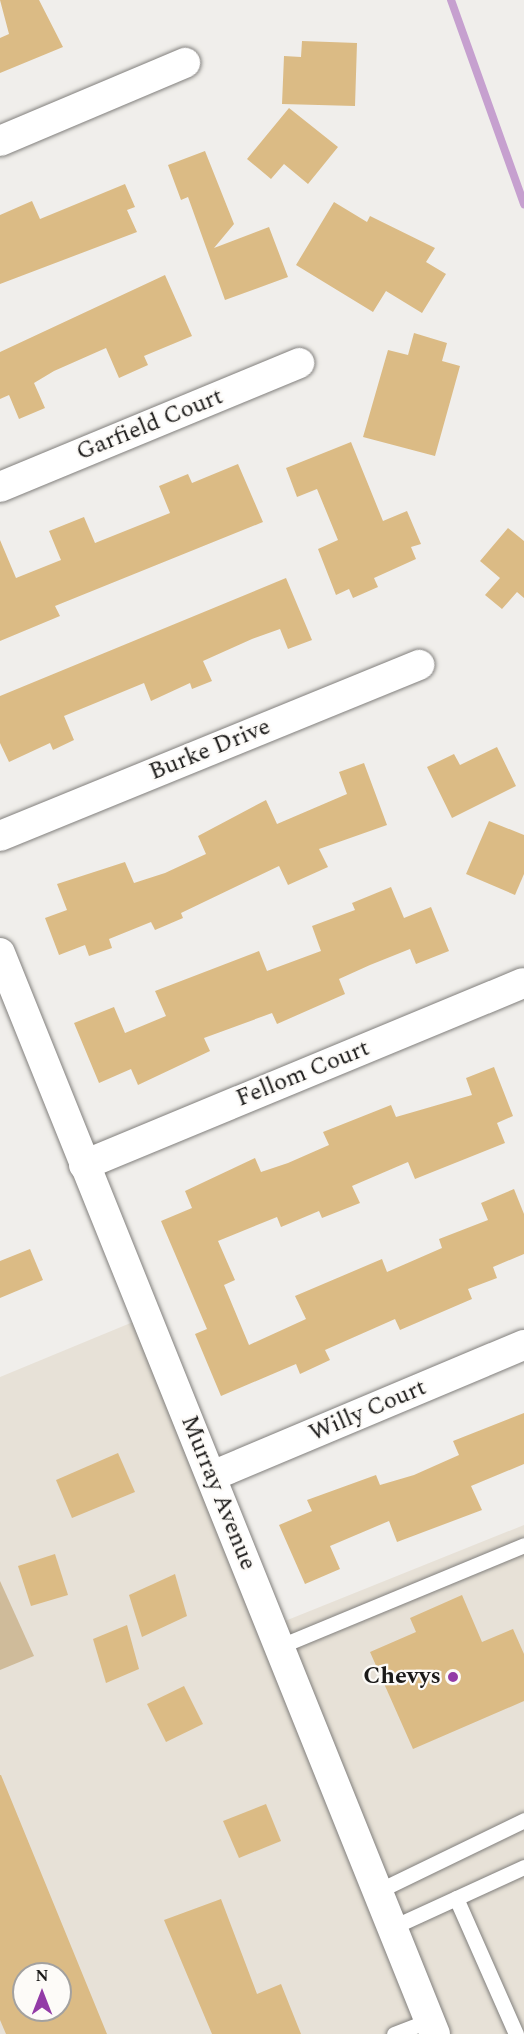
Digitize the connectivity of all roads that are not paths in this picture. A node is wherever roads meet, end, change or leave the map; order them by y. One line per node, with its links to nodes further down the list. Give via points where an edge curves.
1 (185, 63): 2 (street)
2 (0, 141)
3 (299, 363): 4 (street, Garfield Court)
4 (0, 487)
5 (420, 665): 6 (street, Burke Drive)
6 (0, 836)
7 (0, 953): 9 (street, Murray Avenue)
8 (523, 983): 9 (street, Fellom Court)
9 (84, 1165): 11 (street, Murray Avenue)
10 (524, 1345): 11 (street, Willy Court)
11 (212, 1476): 13 (street, Murray Avenue)
12 (524, 1545): 13 (lane)
13 (278, 1647): 16 (street, Murray Avenue)
14 (524, 1820): 16 (lane)
15 (524, 1867): 17 (lane)
16 (376, 1892): 18 (street, Murray Avenue)
17 (456, 1898): 18 (lane); 21 (lane)
18 (393, 1927): 19 (street, Murray Avenue)
19 (432, 2027): 20 (lane)
20 (394, 2034)
21 (516, 2034)

